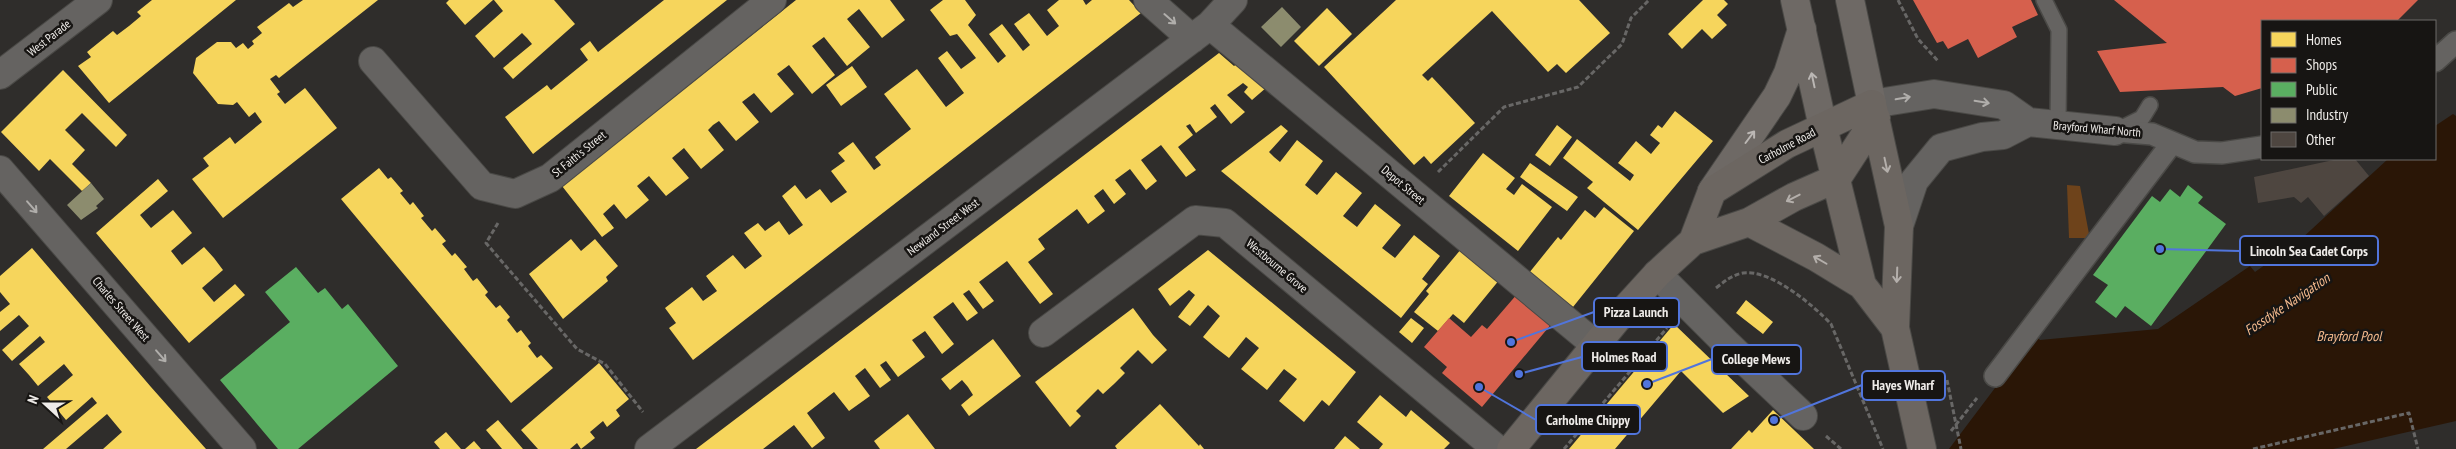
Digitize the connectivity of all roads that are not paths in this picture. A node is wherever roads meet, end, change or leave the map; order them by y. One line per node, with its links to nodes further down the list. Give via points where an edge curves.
1 (98, 0): 13 (street, West Parade)
2 (772, 0): 12 (street, St Faith's Street, via 550,178 515,194 482,186)
3 (1148, 0): 9 (street, Depot Street, one-way to 9)
4 (1233, 0): 9 (street, Newland Street West)
5 (1795, 0): 8 (main road, Carholme Road)
6 (1850, 0): 15 (main road)
7 (2044, 0): 17 (lane, via 2059,30)
8 (1802, 29): 18 (main road, Carholme Road, one-way to 8); 24 (main road, one-way to 8, via 1777,96)
9 (1201, 32): 32 (street, Depot Street, via 1418,197); 35 (street, Newland Street West)
10 (2456, 42): 11 (street)
11 (2436, 59)
12 (373, 61)
13 (0, 75)
14 (2150, 105): 19 (lane, via 2142,118)
15 (1874, 111): 16 (street, Brayford Wharf North, one-way to 16, via 1934,94 2004,105); 18 (main road); 23 (main road); 26 (main road, one-way to 26)
16 (2028, 122): 17 (street, Brayford Wharf North); 26 (street, via 2003,135 1941,148 1914,181)
17 (2058, 125): 19 (street, Brayford Wharf North)
18 (1823, 127): 23 (main road); 24 (main road, Carholme Road, via 1787,144)
19 (2115, 131): 20 (street, Brayford Wharf North, via 2152,134)
20 (2172, 143): 21 (street, Brayford Wharf North, via 2195,152); 33 (street)
21 (2261, 147)
22 (0, 170): 36 (street, Charles Street West, one-way to 36)
23 (1837, 178): 25 (main road, one-way to 25, via 1794,196); 29 (main road)
24 (1712, 191): 27 (main road)
25 (1749, 222): 27 (main road); 29 (main road, one-way to 25)
26 (1899, 226): 30 (main road, one-way to 30)
27 (1693, 241): 28 (main road)
28 (1657, 274): 32 (main road); 34 (street)
29 (1862, 285): 30 (main road)
30 (1895, 328): 39 (main road)
31 (1043, 333): 37 (street, Westbourne Grove, via 1195,220 1225,223)
32 (1596, 346): 38 (main road)
33 (1994, 376)
34 (1803, 416)
35 (656, 444)
36 (242, 449)
37 (1497, 449)
38 (1511, 449)
39 (1922, 449)

